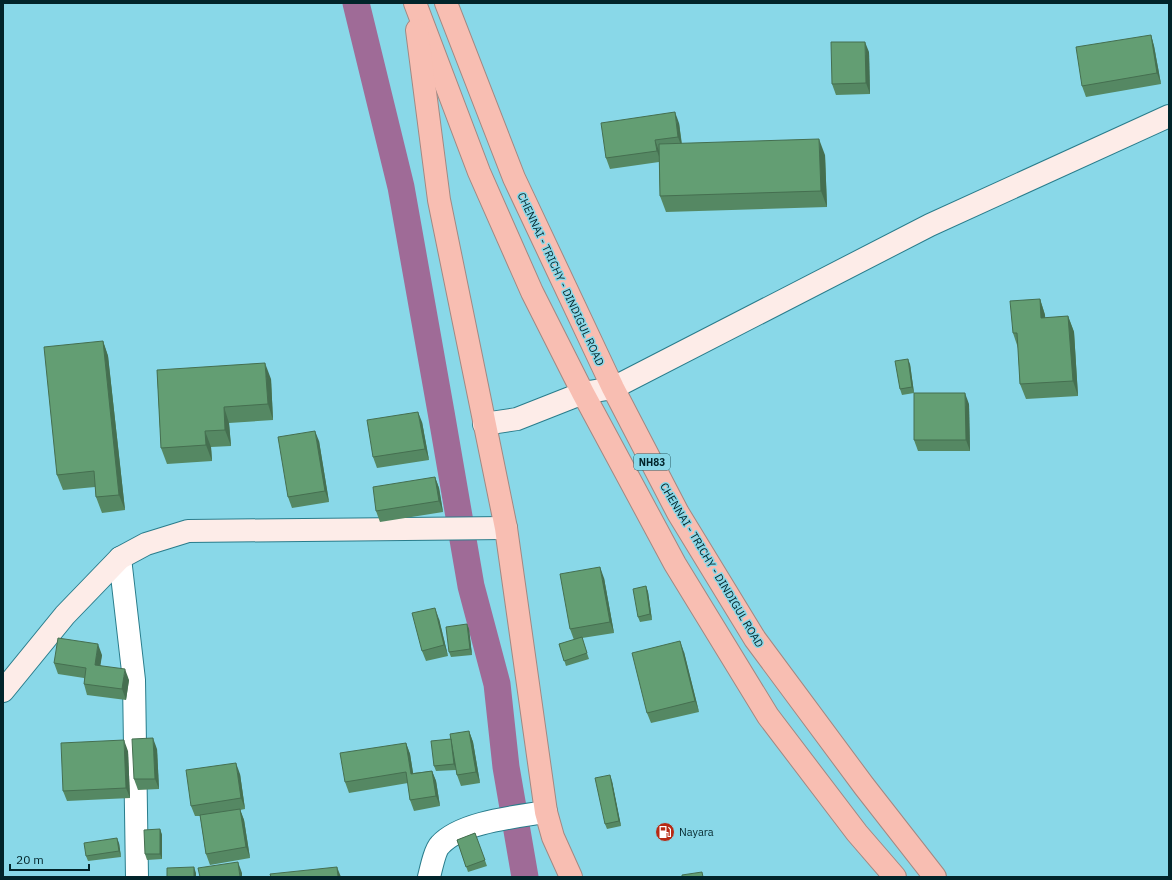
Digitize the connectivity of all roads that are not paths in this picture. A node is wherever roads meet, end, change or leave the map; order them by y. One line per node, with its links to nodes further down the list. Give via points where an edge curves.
1 (414, 3): 5 (highway, via 479,172 532,292); 6 (highway, via 439,200)
2 (446, 3): 4 (highway, CHENNAI - TRICHY - DINDIGUL ROAD / NH83, via 514,178)
3 (1169, 116): 4 (street, via 930,225)
4 (613, 388): 5 (street); 15 (highway, CHENNAI - TRICHY - DINDIGUL ROAD / NH83, via 678,512 755,639)
5 (583, 393): 6 (street, via 517,419); 14 (highway, via 675,564 768,716 857,833)
6 (484, 424): 7 (highway)
7 (506, 528): 8 (street, via 188,531 146,544); 10 (highway)
8 (120, 558): 9 (street, via 65,615); 11 (street, via 134,680)
9 (3, 691)
10 (539, 813): 12 (street, via 476,824 454,834 438,846); 13 (highway)
11 (138, 877)
12 (429, 877)
13 (571, 877)
14 (895, 877)
15 (935, 877)

